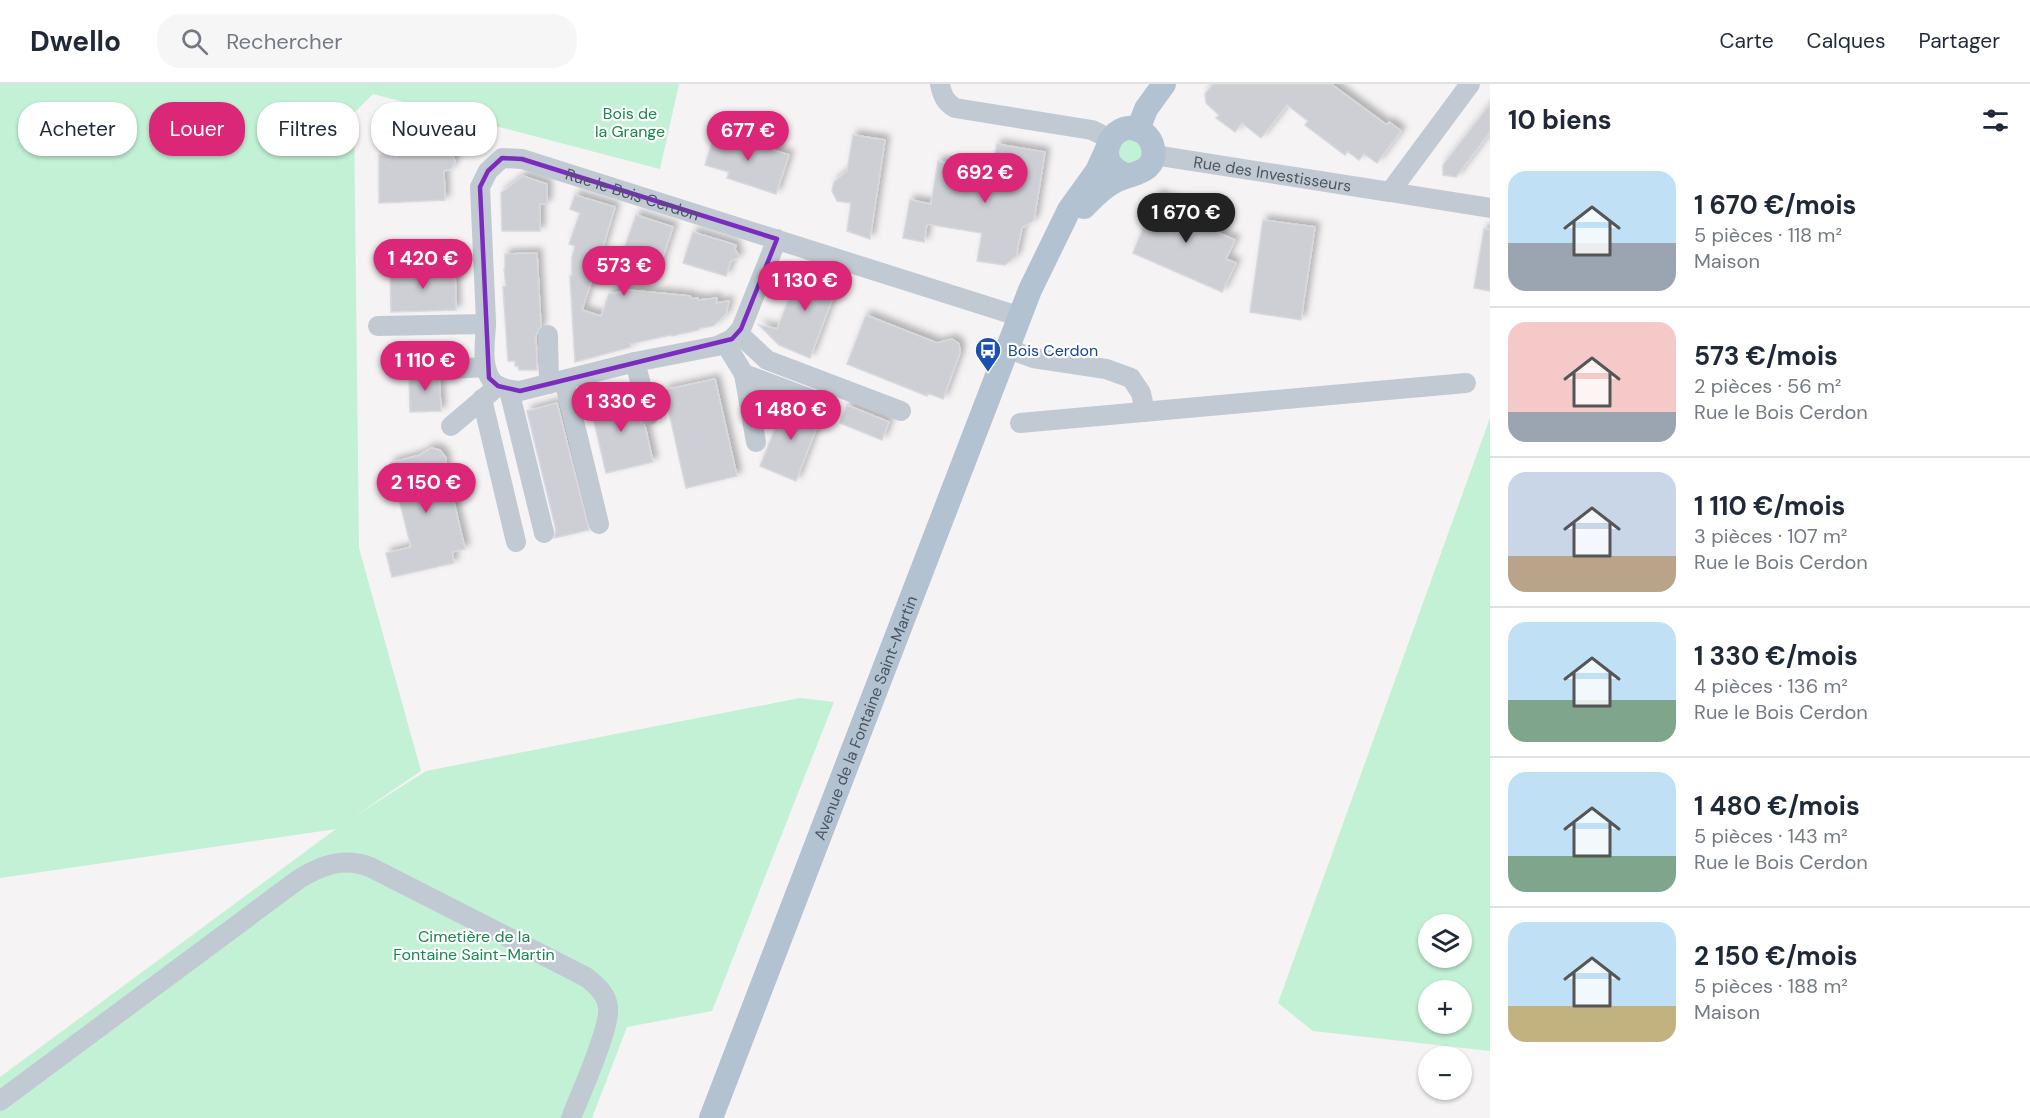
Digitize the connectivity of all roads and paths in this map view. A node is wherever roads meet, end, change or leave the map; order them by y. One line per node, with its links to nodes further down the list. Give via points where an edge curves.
1 (940, 84): 5 (street, via 944,98 955,108 1092,130)
2 (1164, 84): 4 (main road, via 1146,109)
3 (1470, 84): 8 (street)
4 (1138, 130): 5 (main road, via 1122,130); 6 (main road, via 1150,140)
5 (1108, 144): 7 (main road, via 1112,167); 10 (main road, Avenue de la Fontaine Saint-Martin, via 1097,171 1069,210)
6 (1154, 155): 7 (main road, via 1141,173); 8 (street, Rue des Investisseurs)
7 (1126, 175): 10 (main road, via 1103,188)
8 (1390, 192): 9 (street, Rue des Investisseurs)
9 (1490, 208)
10 (1060, 230): 12 (main road, Avenue de la Fontaine Saint-Martin)
11 (777, 239): 12 (street, Rue le Bois Cerdon); 13 (street, Rue le Bois Cerdon, via 522,159 502,158 488,171 480,187); 16 (street, via 741,329)
12 (1021, 316): 17 (main road, Avenue de la Fontaine Saint-Martin)
13 (486, 324): 14 (street); 19 (street, Rue le Bois Cerdon)
14 (378, 326)
15 (548, 335): 22 (street)
16 (731, 338): 18 (street, via 717,346); 21 (street); 27 (street, via 768,360)
17 (1009, 349): 28 (street, via 1033,358 1106,369 1131,378 1141,393); 38 (main road, Avenue de la Fontaine Saint-Martin)
18 (635, 362): 22 (street); 29 (street)
19 (485, 367): 20 (street); 24 (street, via 489,378)
20 (450, 369)
21 (744, 374): 26 (street); 32 (street)
22 (556, 382): 24 (street, via 520,391); 33 (street)
23 (1466, 383): 28 (street)
24 (504, 388): 25 (street); 34 (street)
25 (482, 399): 31 (street); 35 (street)
26 (827, 405)
27 (901, 411)
28 (1145, 412): 30 (street)
29 (649, 415)
30 (1020, 423)
31 (451, 426)
32 (756, 442)
33 (599, 524)
34 (544, 533)
35 (516, 542)
36 (0, 1101): 37 (street, via 299,879 318,867 346,862 370,867 586,977 600,990 607,1004 607,1024)
37 (571, 1118)
38 (711, 1118)

